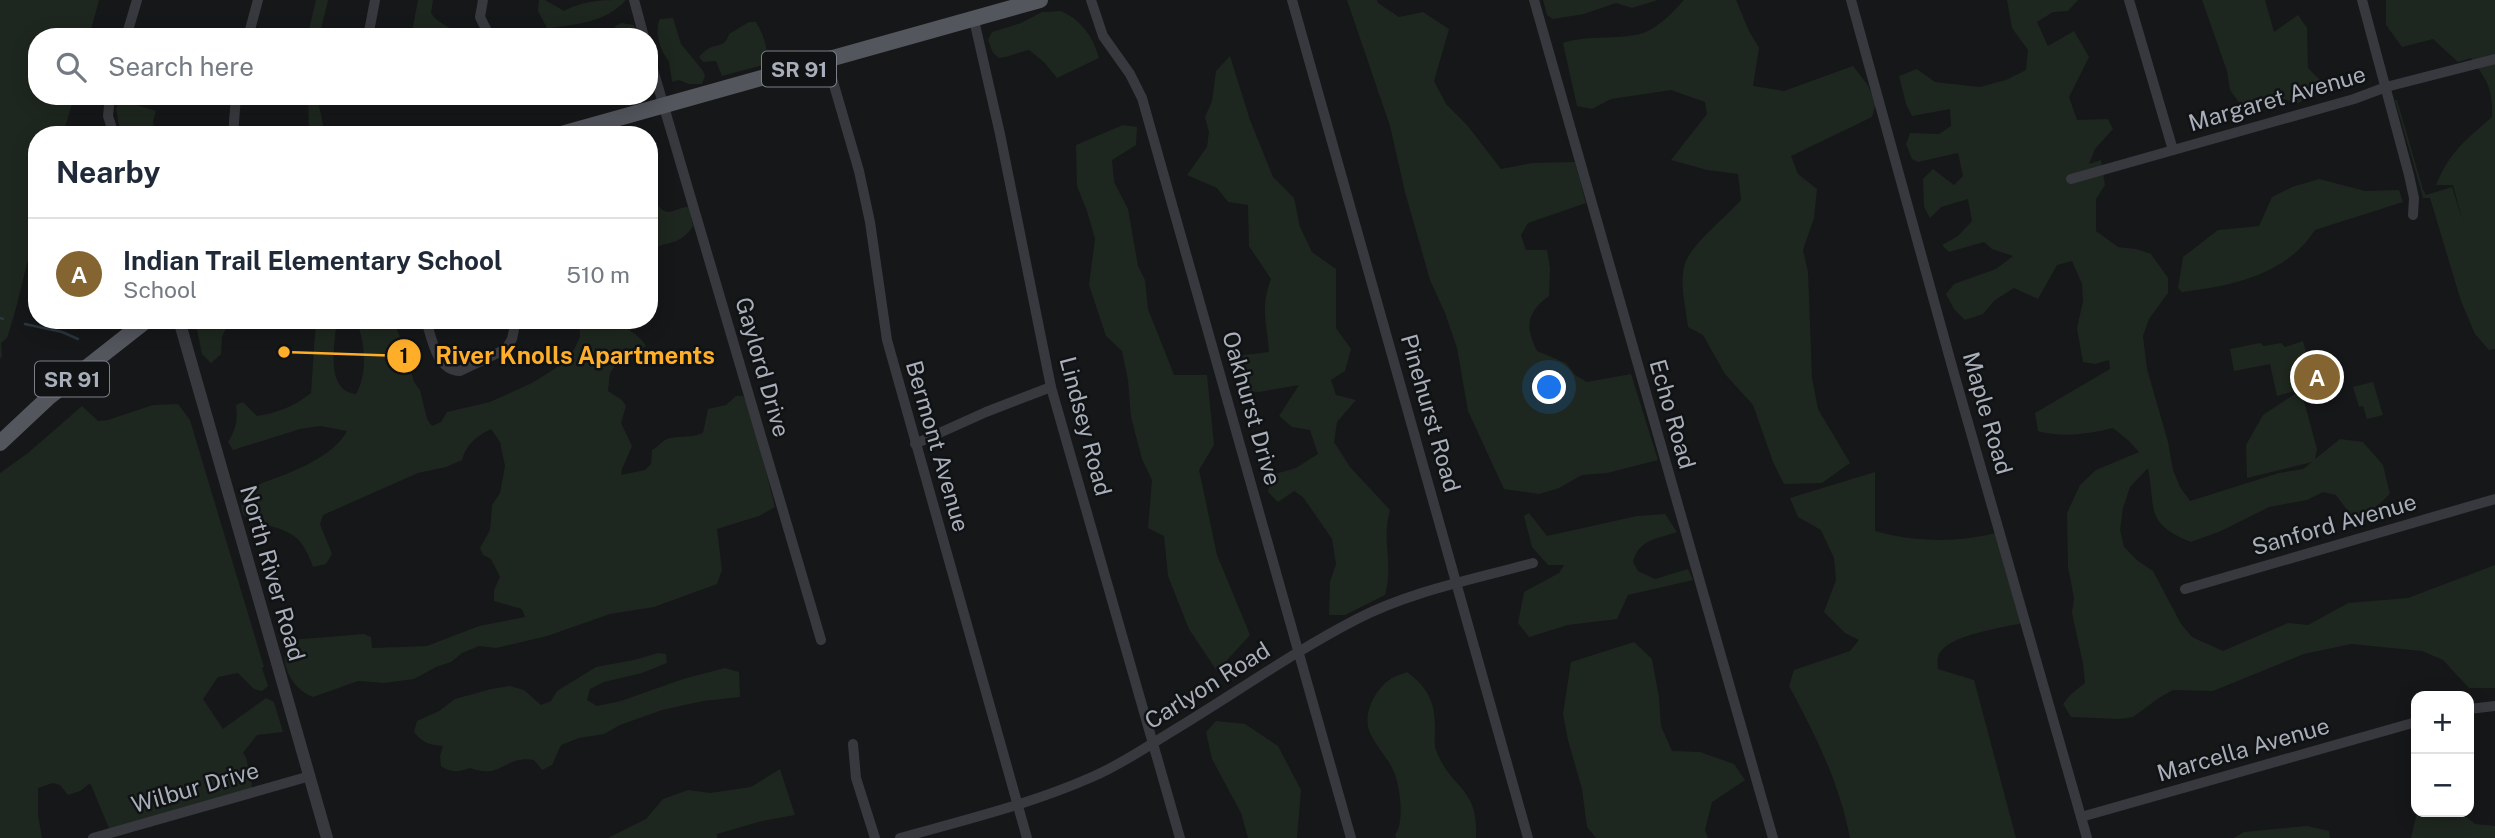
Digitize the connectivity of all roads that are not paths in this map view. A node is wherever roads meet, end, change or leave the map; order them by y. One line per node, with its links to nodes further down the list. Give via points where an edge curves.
1 (136, 0): 14 (street)
2 (258, 0): 15 (street)
3 (375, 0): 16 (street)
4 (483, 0): 17 (street, via 480,17)
5 (635, 0): 18 (street)
6 (1040, 0): 13 (main road, SR 91)
7 (1091, 0): 44 (street, Oakhurst Drive, via 1103,36 1142,98)
8 (1292, 0): 41 (street, Pinehurst Road)
9 (1534, 0): 61 (street, Echo Road)
10 (1851, 0): 52 (street, Maple Road)
11 (2129, 0): 29 (street)
12 (2362, 0): 22 (street)
13 (974, 20): 20 (main road, SR 91); 36 (street, Lindsey Road)
14 (128, 28)
15 (250, 28)
16 (370, 28)
17 (486, 28)
18 (642, 28)
19 (2495, 59): 22 (street, Margaret Avenue)
20 (827, 61): 25 (main road, SR 91); 38 (street, Bermont Avenue, via 862,184 887,340)
21 (658, 82): 25 (street, Gaylord Drive)
22 (2386, 87): 29 (street, Margaret Avenue); 31 (street, via 2414,198)
23 (109, 105): 26 (street)
24 (235, 105): 27 (street)
25 (666, 106): 28 (main road, SR 91); 43 (street, Gaylord Drive)
26 (111, 126)
27 (234, 126)
28 (592, 126)
29 (2173, 150): 30 (street, Margaret Avenue)
30 (2071, 179)
31 (2413, 215)
32 (136, 329): 37 (main road, SR 91, via 49,397)
33 (182, 329): 50 (street, North River Road)
34 (429, 329): 35 (street, via 440,360 460,371 506,349)
35 (514, 329)
36 (1051, 387): 38 (street); 48 (street, Lindsey Road)
37 (0, 443)
38 (915, 444): 51 (street, Bermont Avenue)
39 (2495, 499): 42 (street, Sanford Avenue)
40 (1533, 563): 41 (street, Carlyon Road)
41 (1457, 584): 44 (street, Carlyon Road, via 1382,607); 60 (street, Pinehurst Road)
42 (2185, 589)
43 (821, 640)
44 (1299, 651): 48 (street, Carlyon Road); 59 (street, Oakhurst Drive)
45 (2495, 706): 46 (street)
46 (2474, 708)
47 (2411, 723): 52 (street, Marcella Avenue)
48 (1154, 743): 51 (street, Carlyon Road, via 1093,777); 58 (street, Lindsey Road)
49 (853, 744): 55 (street, via 856,778)
50 (310, 776): 53 (street, Wilbur Drive); 54 (street, North River Road)
51 (1017, 805): 56 (street, Carlyon Road); 57 (street, Bermont Avenue)
52 (2081, 817): 62 (street, Maple Road)
53 (93, 838)
54 (327, 838)
55 (875, 838)
56 (900, 838)
57 (1027, 838)
58 (1180, 838)
59 (1351, 838)
60 (1528, 838)
61 (1773, 838)
62 (2087, 838)

